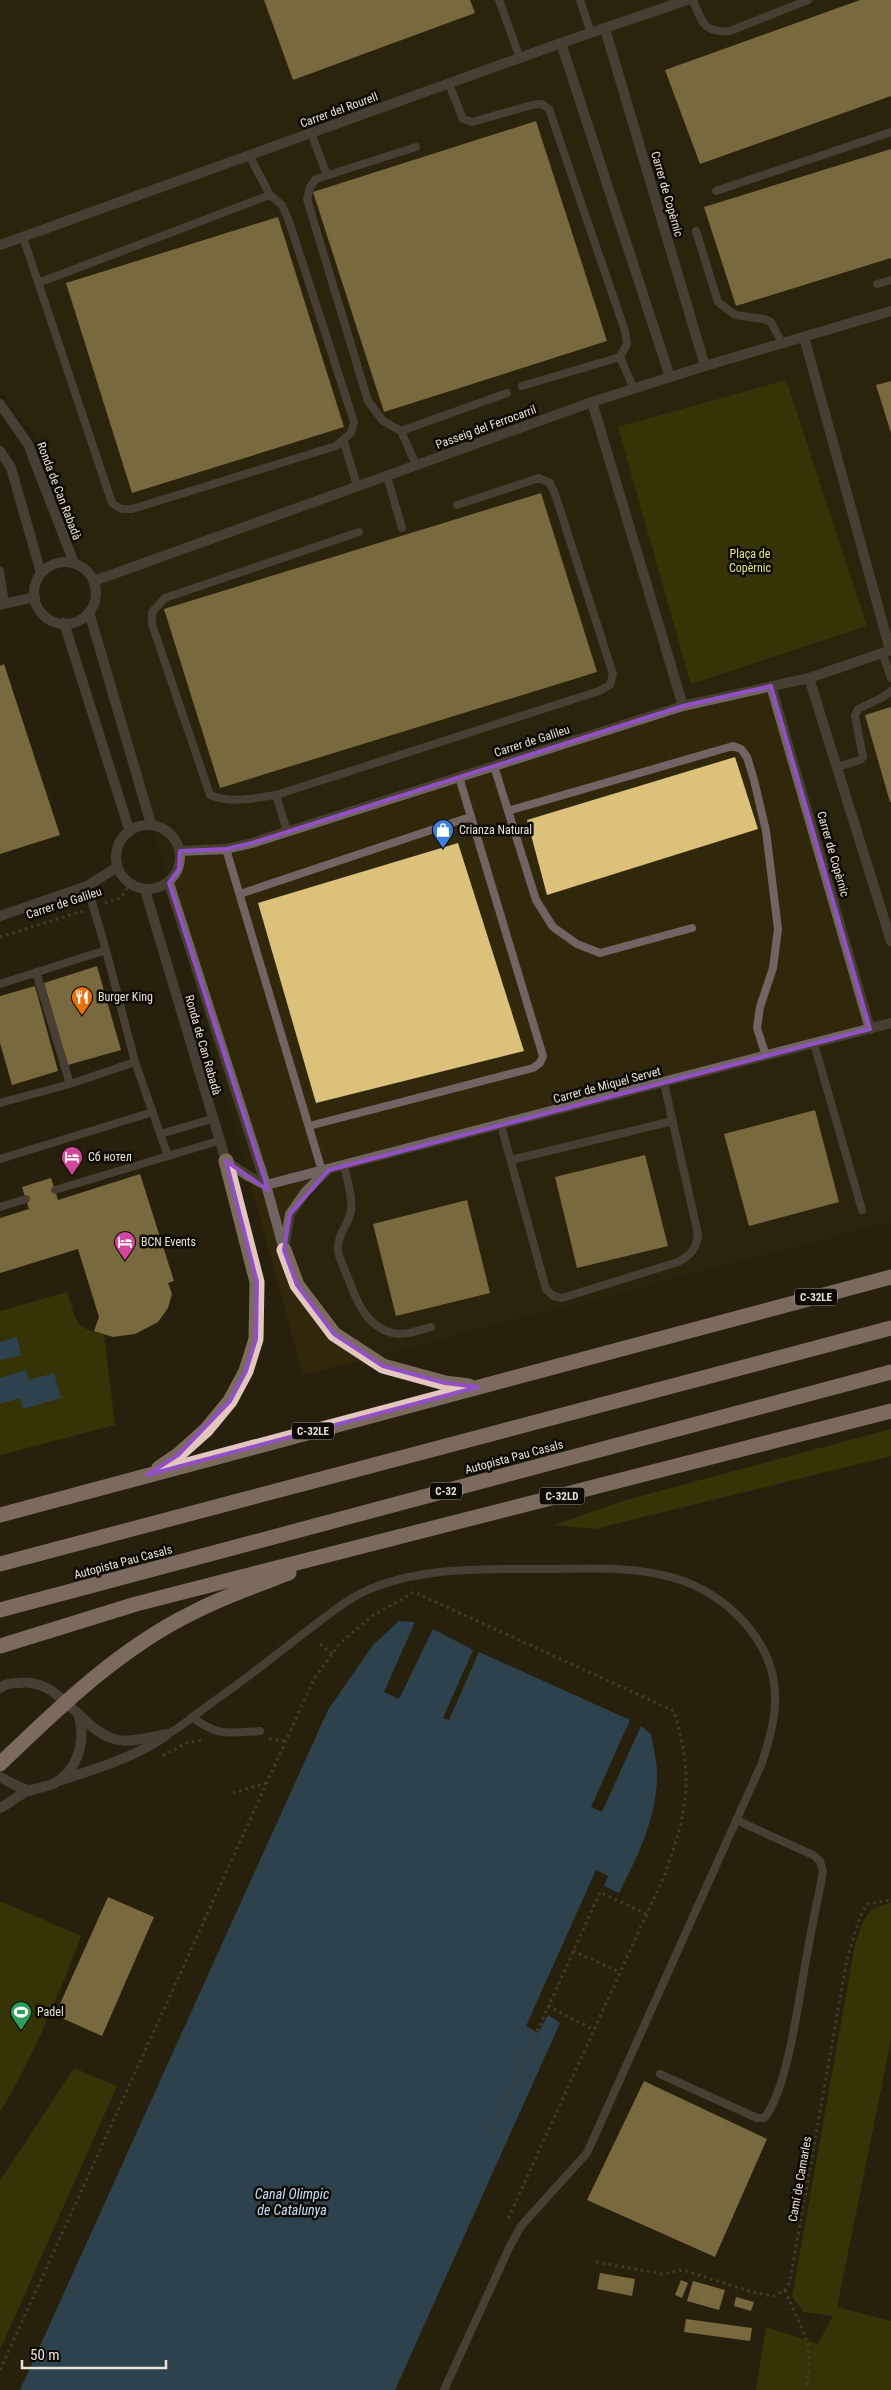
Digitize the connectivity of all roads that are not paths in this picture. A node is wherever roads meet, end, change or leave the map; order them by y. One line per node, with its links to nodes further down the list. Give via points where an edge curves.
1 (499, 0): 10 (lane)
2 (580, 0): 8 (lane)
3 (687, 0): 6 (street, Carrer del Rourell)
4 (693, 0): 5 (lane, via 701,20 707,28 717,32 730,31)
5 (808, 0)
6 (670, 3): 7 (street, Carrer del Rourell)
7 (605, 29): 8 (street, Carrer del Rourell); 29 (street, Carrer de Copèrnic)
8 (591, 34): 9 (street, Carrer del Rourell)
9 (561, 43): 10 (street, Carrer del Rourell); 30 (street)
10 (520, 58): 11 (street, Carrer del Rourell)
11 (449, 84): 13 (street, Carrer del Rourell); 28 (lane, via 463,119 472,122 532,105 542,104 549,109 624,331 627,344)
12 (891, 132): 17 (lane)
13 (311, 133): 15 (street, Carrer del Rourell); 16 (lane)
14 (416, 147): 16 (lane)
15 (250, 155): 18 (lane); 20 (street, Carrer del Rourell)
16 (327, 176): 36 (lane, via 316,179 310,187 307,199 310,214 368,401 383,421)
17 (716, 191)
18 (270, 195): 23 (lane); 37 (lane, via 282,205 289,221 354,422)
19 (696, 231): 27 (lane, via 718,302 735,315 771,322)
20 (23, 237): 21 (street, Carrer del Rourell); 23 (lane)
21 (0, 245)
22 (891, 280): 24 (lane)
23 (38, 283): 37 (lane, via 112,503 121,509 141,506)
24 (877, 284)
25 (891, 311): 26 (street, Passeig del Ferrocarril)
26 (804, 337): 27 (street, Passeig del Ferrocarril); 53 (street)
27 (782, 343): 29 (street, Passeig del Ferrocarril)
28 (620, 357): 31 (lane); 32 (lane)
29 (705, 366): 30 (street, Passeig del Ferrocarril)
30 (670, 377): 32 (street, Passeig del Ferrocarril)
31 (522, 386)
32 (634, 389): 34 (street, Passeig del Ferrocarril)
33 (507, 393): 36 (lane)
34 (592, 402): 39 (street, Passeig del Ferrocarril); 58 (street)
35 (0, 404): 45 (street, Ronda de Can Rabadà, via 28,444)
36 (401, 431): 39 (lane)
37 (344, 442): 41 (lane)
38 (0, 451): 47 (street, via 12,468)
39 (416, 465): 40 (street, Passeig del Ferrocarril)
40 (387, 476): 41 (street, Passeig del Ferrocarril); 43 (lane)
41 (357, 486): 48 (street, Passeig del Ferrocarril)
42 (457, 506): 62 (lane, via 539,478 550,483 613,674 610,684 599,691)
43 (402, 528)
44 (359, 532): 62 (lane, via 165,598 152,612 152,624 210,795 234,800)
45 (74, 563): 47 (street, via 59,562); 48 (street, Ronda de Can Rabadà, via 88,572)
46 (0, 571): 50 (lane)
47 (41, 574): 49 (street, via 36,583)
48 (94, 581): 51 (street, via 96,600)
49 (35, 597): 50 (street); 52 (street, via 42,613 49,619)
50 (3, 604)
51 (89, 612): 52 (street, via 77,622); 65 (street)
52 (64, 623): 66 (street)
53 (888, 651): 54 (street, Carrer de Galileu); 55 (lane)
54 (810, 678): 56 (street, Carrer de Galileu); 60 (street)
55 (891, 678)
56 (771, 686): 58 (street, Carrer de Galileu); 82 (street, Carrer de Copèrnic)
57 (891, 690): 60 (lane, via 858,708 855,716 863,757)
58 (683, 706): 59 (street, Carrer de Galileu)
59 (494, 766): 61 (street, Carrer de Galileu); 63 (lane)
60 (837, 767): 77 (street)
61 (459, 777): 64 (lane); 67 (street, Carrer de Galileu)
62 (276, 795): 67 (lane)
63 (508, 811): 76 (lane, via 536,900 553,927 577,944 600,953); 84 (lane, via 733,746 741,749 747,756 766,831 778,929 773,968 760,1007 757,1028)
64 (470, 817): 74 (lane); 93 (lane, via 543,1056 540,1063 533,1068)
65 (151, 824): 66 (street); 69 (street, via 168,831)
66 (129, 830): 70 (street, via 117,844)
67 (287, 831): 68 (street, Carrer de Galileu)
68 (226, 849): 69 (street, Carrer de Galileu); 74 (lane)
69 (180, 851): 71 (street, via 179,869)
70 (116, 868): 72 (street, Carrer de Galileu); 73 (street, via 129,885)
71 (169, 883): 73 (street); 102 (street, Ronda de Can Rabadà)
72 (87, 886): 75 (street, Carrer de Galileu); 78 (lane)
73 (145, 890): 90 (street, Ronda de Can Rabadà)
74 (240, 894): 93 (lane)
75 (0, 916)
76 (692, 928)
77 (891, 941)
78 (106, 950): 79 (lane); 85 (lane)
79 (36, 972): 80 (lane); 87 (lane)
80 (0, 984)
81 (891, 1023): 82 (street, Carrer de Miquel Servet)
82 (870, 1029): 83 (street, Carrer de Miquel Servet)
83 (814, 1044): 84 (street, Carrer de Miquel Servet); 106 (lane)
84 (766, 1056): 86 (street, Carrer de Miquel Servet)
85 (135, 1062): 87 (lane); 89 (lane)
86 (664, 1082): 91 (lane); 92 (street, Carrer de Miquel Servet)
87 (70, 1084): 88 (lane)
88 (0, 1103)
89 (153, 1112): 94 (lane); 97 (lane)
90 (212, 1120): 94 (lane); 95 (street, Ronda de Can Rabadà)
91 (673, 1121): 98 (lane); 98 (lane, via 698,1245 689,1256 678,1262 562,1298 553,1296 546,1289)
92 (501, 1125): 98 (lane); 100 (street, Carrer de Miquel Servet)
93 (309, 1126): 101 (lane)
94 (160, 1134): 96 (lane)
95 (218, 1141): 96 (lane); 99 (street, Ronda de Can Rabadà)
96 (168, 1156): 103 (lane)
97 (0, 1159)
98 (511, 1160)
99 (226, 1161): 102 (street); 114 (highway, via 257,1282 256,1339 246,1371 230,1400 206,1430 178,1455)
100 (344, 1166): 101 (street, Carrer de Miquel Servet); 109 (lane, via 352,1202 338,1239 338,1253 357,1302 366,1316 392,1333 403,1334)
101 (326, 1171): 102 (street, Carrer de Miquel Servet); 107 (street, Carrer de Miquel Servet, via 290,1214)
102 (266, 1185): 107 (street, Ronda de Can Rabadà)
103 (54, 1190)
104 (26, 1199): 105 (lane)
105 (0, 1207)
106 (862, 1210)
107 (284, 1250): 112 (highway, via 297,1286 334,1334 383,1366 445,1383)
108 (891, 1277): 112 (highway, C-32LE)
109 (431, 1327)
110 (891, 1328): 117 (highway)
111 (891, 1372): 118 (highway, Autopista Pau Casals / C-32)
112 (478, 1387): 114 (highway, C-32LE)
113 (891, 1411): 116 (highway, C-32LD)
114 (147, 1475): 115 (highway, C-32LE)
115 (0, 1515)
116 (354, 1549): 119 (highway, C-32LD, via 136,1604); 121 (highway, via 193,1612 127,1652)
117 (0, 1564)
118 (0, 1610)
119 (0, 1646)
120 (1, 1686): 121 (street, via 25,1682 38,1685)
121 (66, 1702): 122 (street); 126 (highway)
122 (79, 1717): 125 (street, via 92,1728 122,1741); 128 (street, via 78,1756 65,1775)
123 (192, 1718): 124 (lane, via 207,1729 224,1733); 125 (lane); 131 (lane, via 346,1602 374,1587 402,1578 474,1569 647,1572 704,1589 730,1607 748,1624 772,1672 775,1701 771,1732 762,1763)
124 (260, 1731)
125 (168, 1734): 128 (street, via 148,1748)
126 (0, 1764)
127 (0, 1776): 129 (street)
128 (54, 1783): 129 (street)
129 (30, 1791): 130 (street)
130 (0, 1808)
131 (736, 1820): 132 (lane, via 814,1855 823,1872 801,1996 780,2082 769,2113 764,2118 757,2118); 133 (lane, via 587,2153 521,2226)
132 (660, 2074)
133 (444, 2390)

